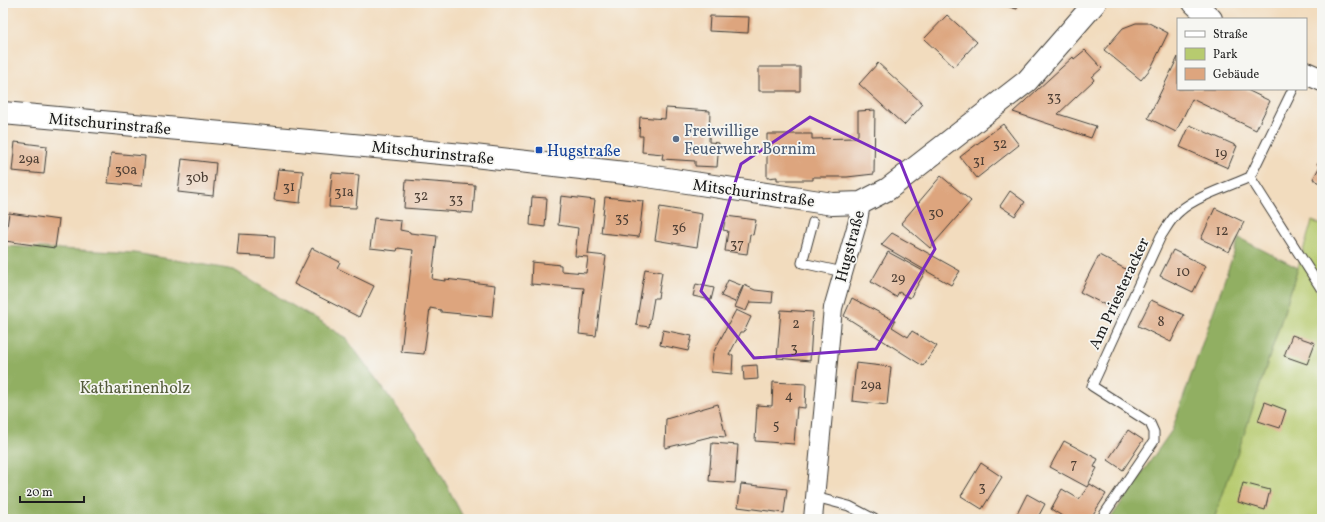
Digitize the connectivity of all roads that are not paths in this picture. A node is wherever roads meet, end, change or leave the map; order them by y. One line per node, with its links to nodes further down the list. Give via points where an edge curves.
1 (1193, 3): 3 (main road)
2 (1096, 5): 9 (main road, Hugstraße, via 1027,81 888,189)
3 (1210, 18)
4 (1307, 74): 5 (main road)
5 (1322, 80)
6 (1293, 90): 8 (lane)
7 (3, 113): 9 (main road, Mitschurinstraße, via 482,157 634,174 833,204)
8 (1250, 177): 12 (lane); 16 (lane, Am Priesteracker, via 1192,202 1171,221 1161,236 1092,386 1150,423 1154,432 1154,441)
9 (861, 203): 11 (street, Hugstraße)
10 (813, 222): 11 (lane, via 802,263)
11 (843, 272): 13 (street, Hugstraße, via 833,308)
12 (1322, 290)
13 (815, 497): 14 (street, Hugstraße); 15 (lane, via 849,506)
14 (813, 519)
15 (874, 519)
16 (1101, 519)

